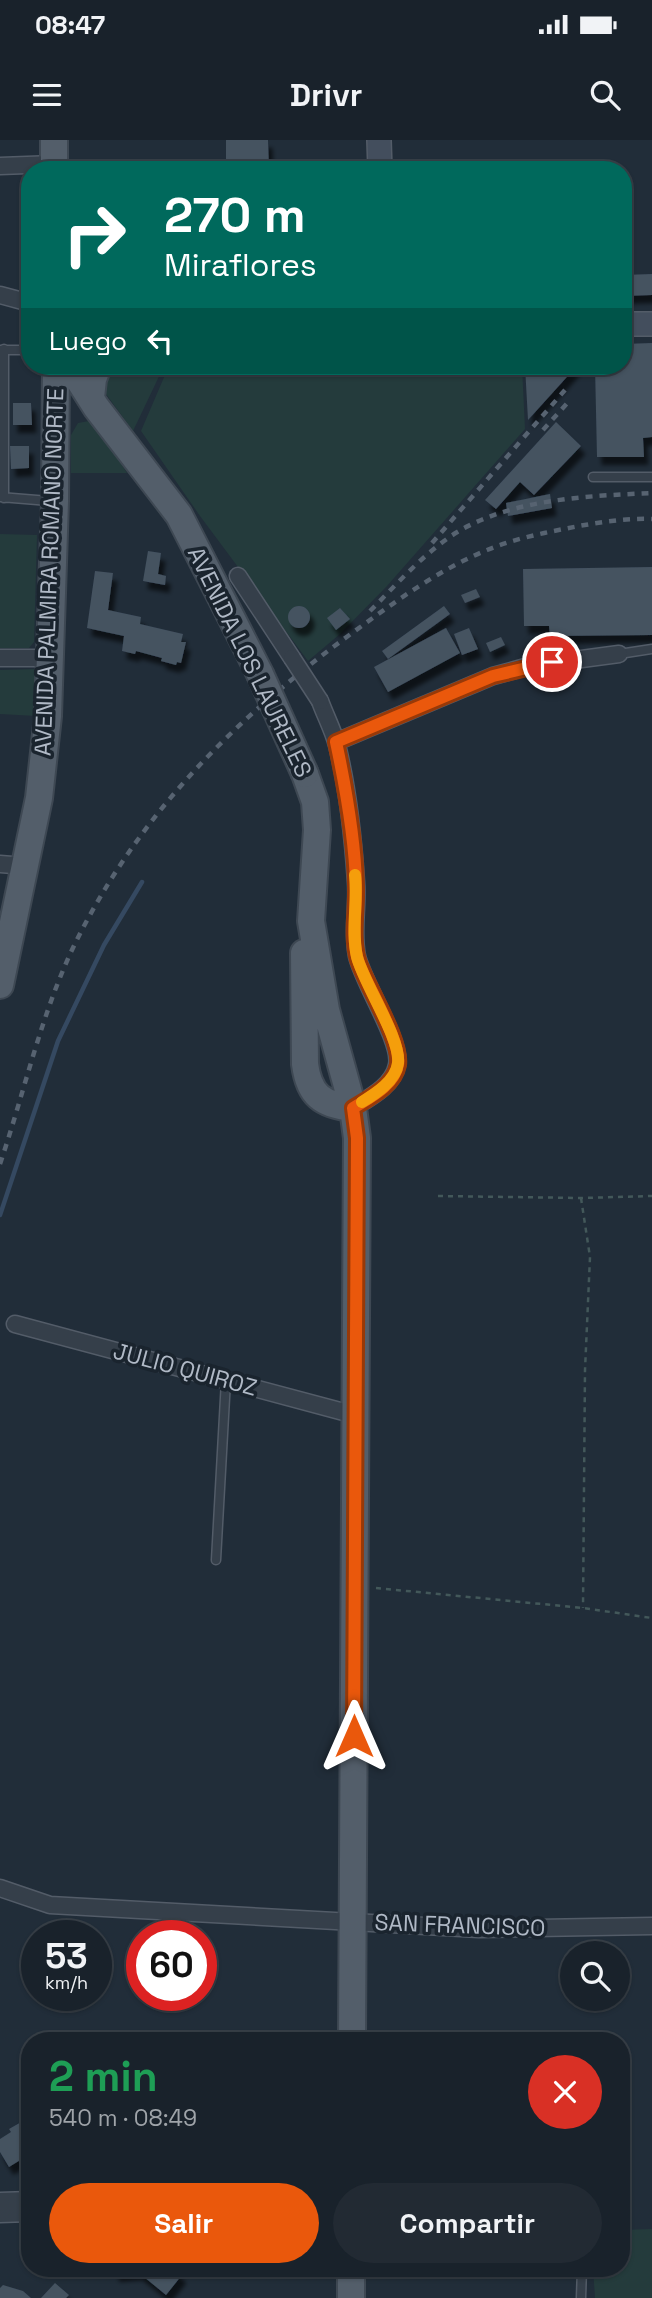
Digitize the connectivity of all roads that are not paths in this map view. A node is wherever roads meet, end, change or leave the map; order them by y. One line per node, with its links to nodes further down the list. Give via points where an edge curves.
1 (379, 140): 4 (street)
2 (54, 158): 3 (street)
3 (34, 161)
4 (380, 161)
5 (21, 163): 6 (street)
6 (0, 166)
7 (0, 295): 8 (street)
8 (21, 301)
9 (632, 324): 10 (street)
10 (652, 324)
11 (2, 349): 12 (lane); 20 (lane)
12 (21, 350)
13 (55, 375): 17 (main road, AVENIDA PALMIRA ROMANO NORTE)
14 (76, 375): 16 (main road, AVENIDA LOS LAURELES)
15 (95, 375): 16 (main road)
16 (94, 403): 17 (main road, via 71,403); 29 (main road, AVENIDA LOS LAURELES, bridge, via 179,515 305,774 315,802 317,830)
17 (55, 421): 21 (main road, AVENIDA PALMIRA ROMANO NORTE)
18 (593, 477): 19 (lane)
19 (652, 477)
20 (2, 497): 21 (lane)
21 (55, 501): 25 (main road, AVENIDA PALMIRA ROMANO NORTE)
22 (238, 576): 27 (street, bridge, via 320,701)
23 (652, 649): 24 (lane)
24 (619, 654): 27 (street, via 529,666 493,676)
25 (49, 658): 26 (street); 28 (main road, AVENIDA PALMIRA ROMANO NORTE, via 39,798)
26 (0, 659)
27 (336, 742): 31 (street, via 349,810 356,885 355,944 398,1063 380,1091)
28 (12, 865): 30 (main road, AVENIDA PALMIRA ROMANO NORTE)
29 (311, 921): 31 (main road, AVENIDA LOS LAURELES, via 326,1010); 31 (main road, via 304,944 303,979 307,1082 329,1103)
30 (0, 985)
31 (353, 1108): 34 (main road, AVENIDA LOS LAURELES, via 357,1138)
32 (15, 1324): 33 (street, JULIO QUIROZ)
33 (226, 1380): 34 (street, JULIO QUIROZ); 35 (lane)
34 (355, 1415): 37 (main road, AVENIDA LOS LAURELES)
35 (216, 1560)
36 (0, 1888): 37 (street, SAN FRANCISCO, via 50,1905)
37 (353, 1922): 38 (street, SAN FRANCISCO, via 478,1929); 39 (main road, AVENIDA LOS LAURELES)
38 (652, 1926)
39 (352, 2032)
40 (21, 2200): 41 (street)
41 (0, 2201)
42 (21, 2213): 43 (street)
43 (0, 2214)
44 (351, 2277): 46 (main road)
45 (582, 2277): 47 (lane)
46 (351, 2298)
47 (581, 2298)

